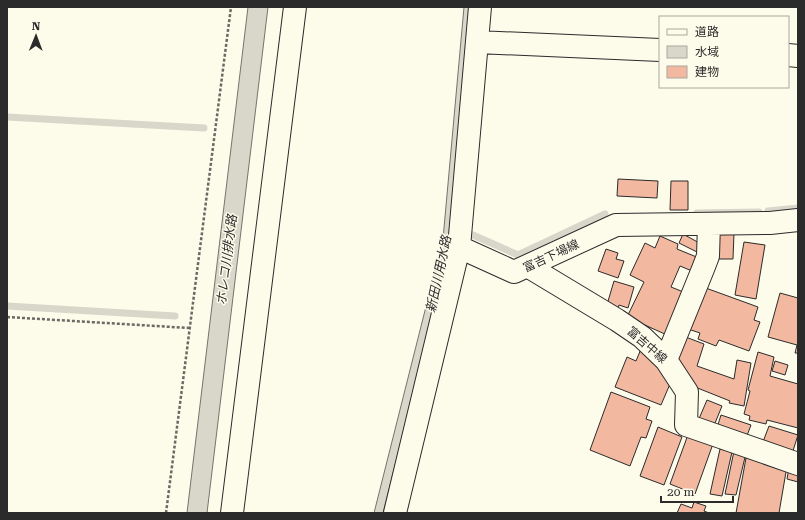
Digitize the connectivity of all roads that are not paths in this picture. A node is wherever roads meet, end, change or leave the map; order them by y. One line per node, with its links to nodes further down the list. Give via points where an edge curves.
1 (296, 7): 11 (street)
2 (480, 7): 3 (street)
3 (477, 42): 4 (street); 7 (street)
4 (659, 50)
5 (798, 220): 6 (street, 富吉下場線)
6 (709, 224): 8 (street, 富吉下場線, via 616,225); 9 (street, via 708,256 704,269)
7 (459, 248): 8 (street, 富吉下場線, via 514,272); 12 (street)
8 (529, 267): 9 (street, 富吉中線, via 617,320 642,337)
9 (666, 360): 10 (street, 富吉中線, via 687,392 686,425)
10 (797, 460)
11 (232, 513)
12 (395, 513)

